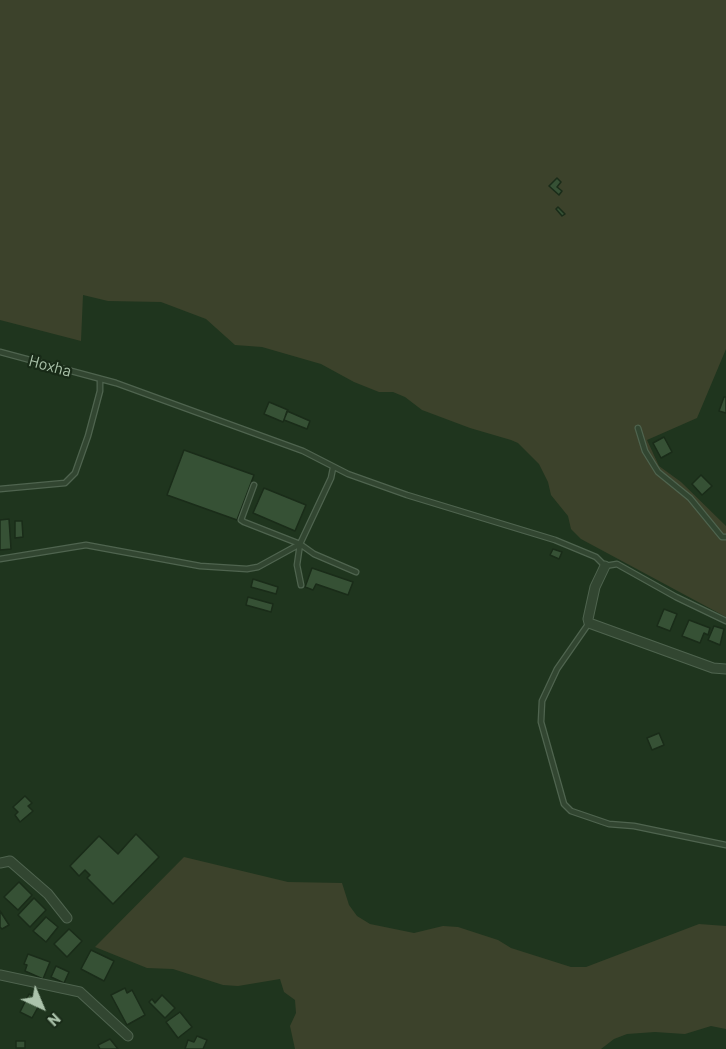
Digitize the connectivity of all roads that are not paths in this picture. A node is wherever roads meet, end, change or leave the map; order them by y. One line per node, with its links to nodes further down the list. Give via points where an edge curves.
1 (0, 352): 2 (lane, Hoxha)
2 (100, 379): 4 (lane, Hoxha, via 303,451); 6 (lane, via 100,391 75,473 65,483)
3 (638, 428): 7 (lane, via 645,451 658,472 690,498)
4 (333, 468): 8 (lane); 10 (lane, Hoxha, via 555,540 596,557)
5 (254, 485): 8 (lane, via 242,520)
6 (0, 489)
7 (726, 537)
8 (300, 544): 9 (lane, via 247,570 200,566 86,545); 11 (lane); 12 (lane, via 297,565)
9 (0, 559)
10 (605, 566): 13 (lane, Hoxha, via 617,564); 14 (street, via 595,587)
11 (356, 572)
12 (301, 585)
13 (726, 621)
14 (589, 623): 15 (street, via 713,668); 16 (lane, via 557,669 542,701 541,722 564,804 571,811 609,824)
15 (726, 669)
16 (726, 845)
17 (0, 863): 18 (street, via 10,861 48,894)
18 (68, 918)
19 (0, 975): 20 (street, via 80,992)
20 (128, 1036)

